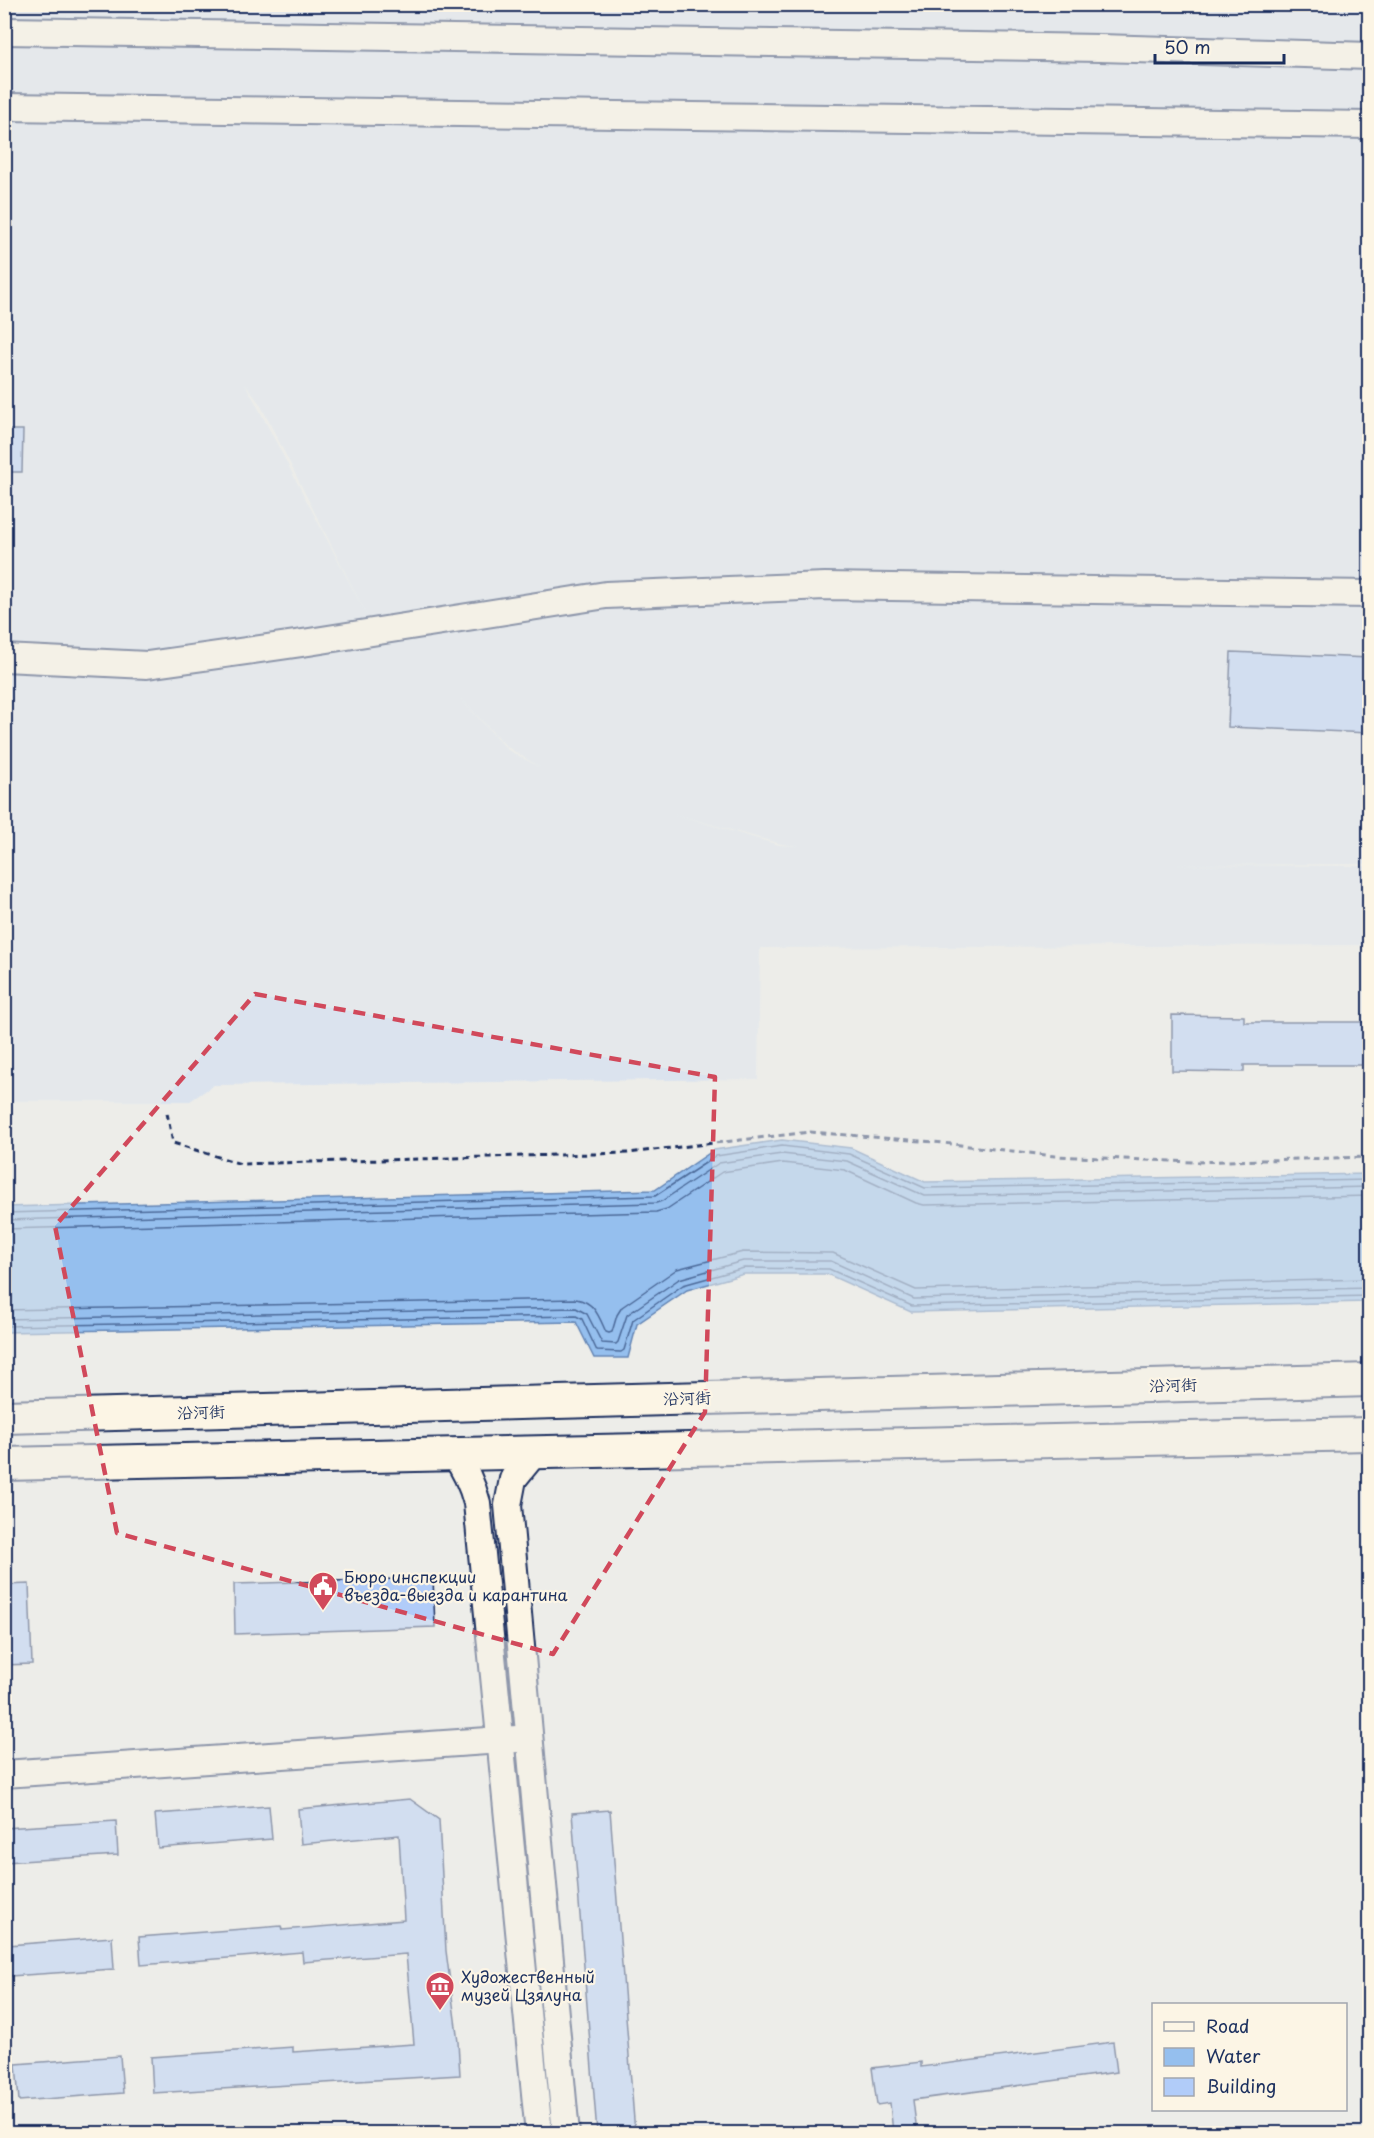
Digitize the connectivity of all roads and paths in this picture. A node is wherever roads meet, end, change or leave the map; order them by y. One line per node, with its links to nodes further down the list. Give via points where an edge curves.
1 (4, 31): 2 (street)
2 (1370, 56)
3 (4, 107): 4 (street)
4 (1370, 125)
5 (1370, 594): 6 (street, via 825,586 606,595 147,665)
6 (4, 658)
7 (167, 1113): 8 (path, via 173,1143 241,1164 628,1153 810,1132 1055,1156 1193,1162)
8 (1370, 1157)
9 (1370, 1380): 10 (main road, 沿河街)
10 (4, 1417)
11 (1370, 1434): 12 (main road)
12 (535, 1452): 13 (main road); 15 (street, via 513,1479 508,1505)
13 (454, 1454): 14 (main road); 16 (street, via 465,1468 477,1503)
14 (4, 1464)
15 (530, 1738): 16 (street); 19 (street)
16 (500, 1740): 17 (street); 18 (street)
17 (4, 1774)
18 (539, 2133)
19 (566, 2133)

